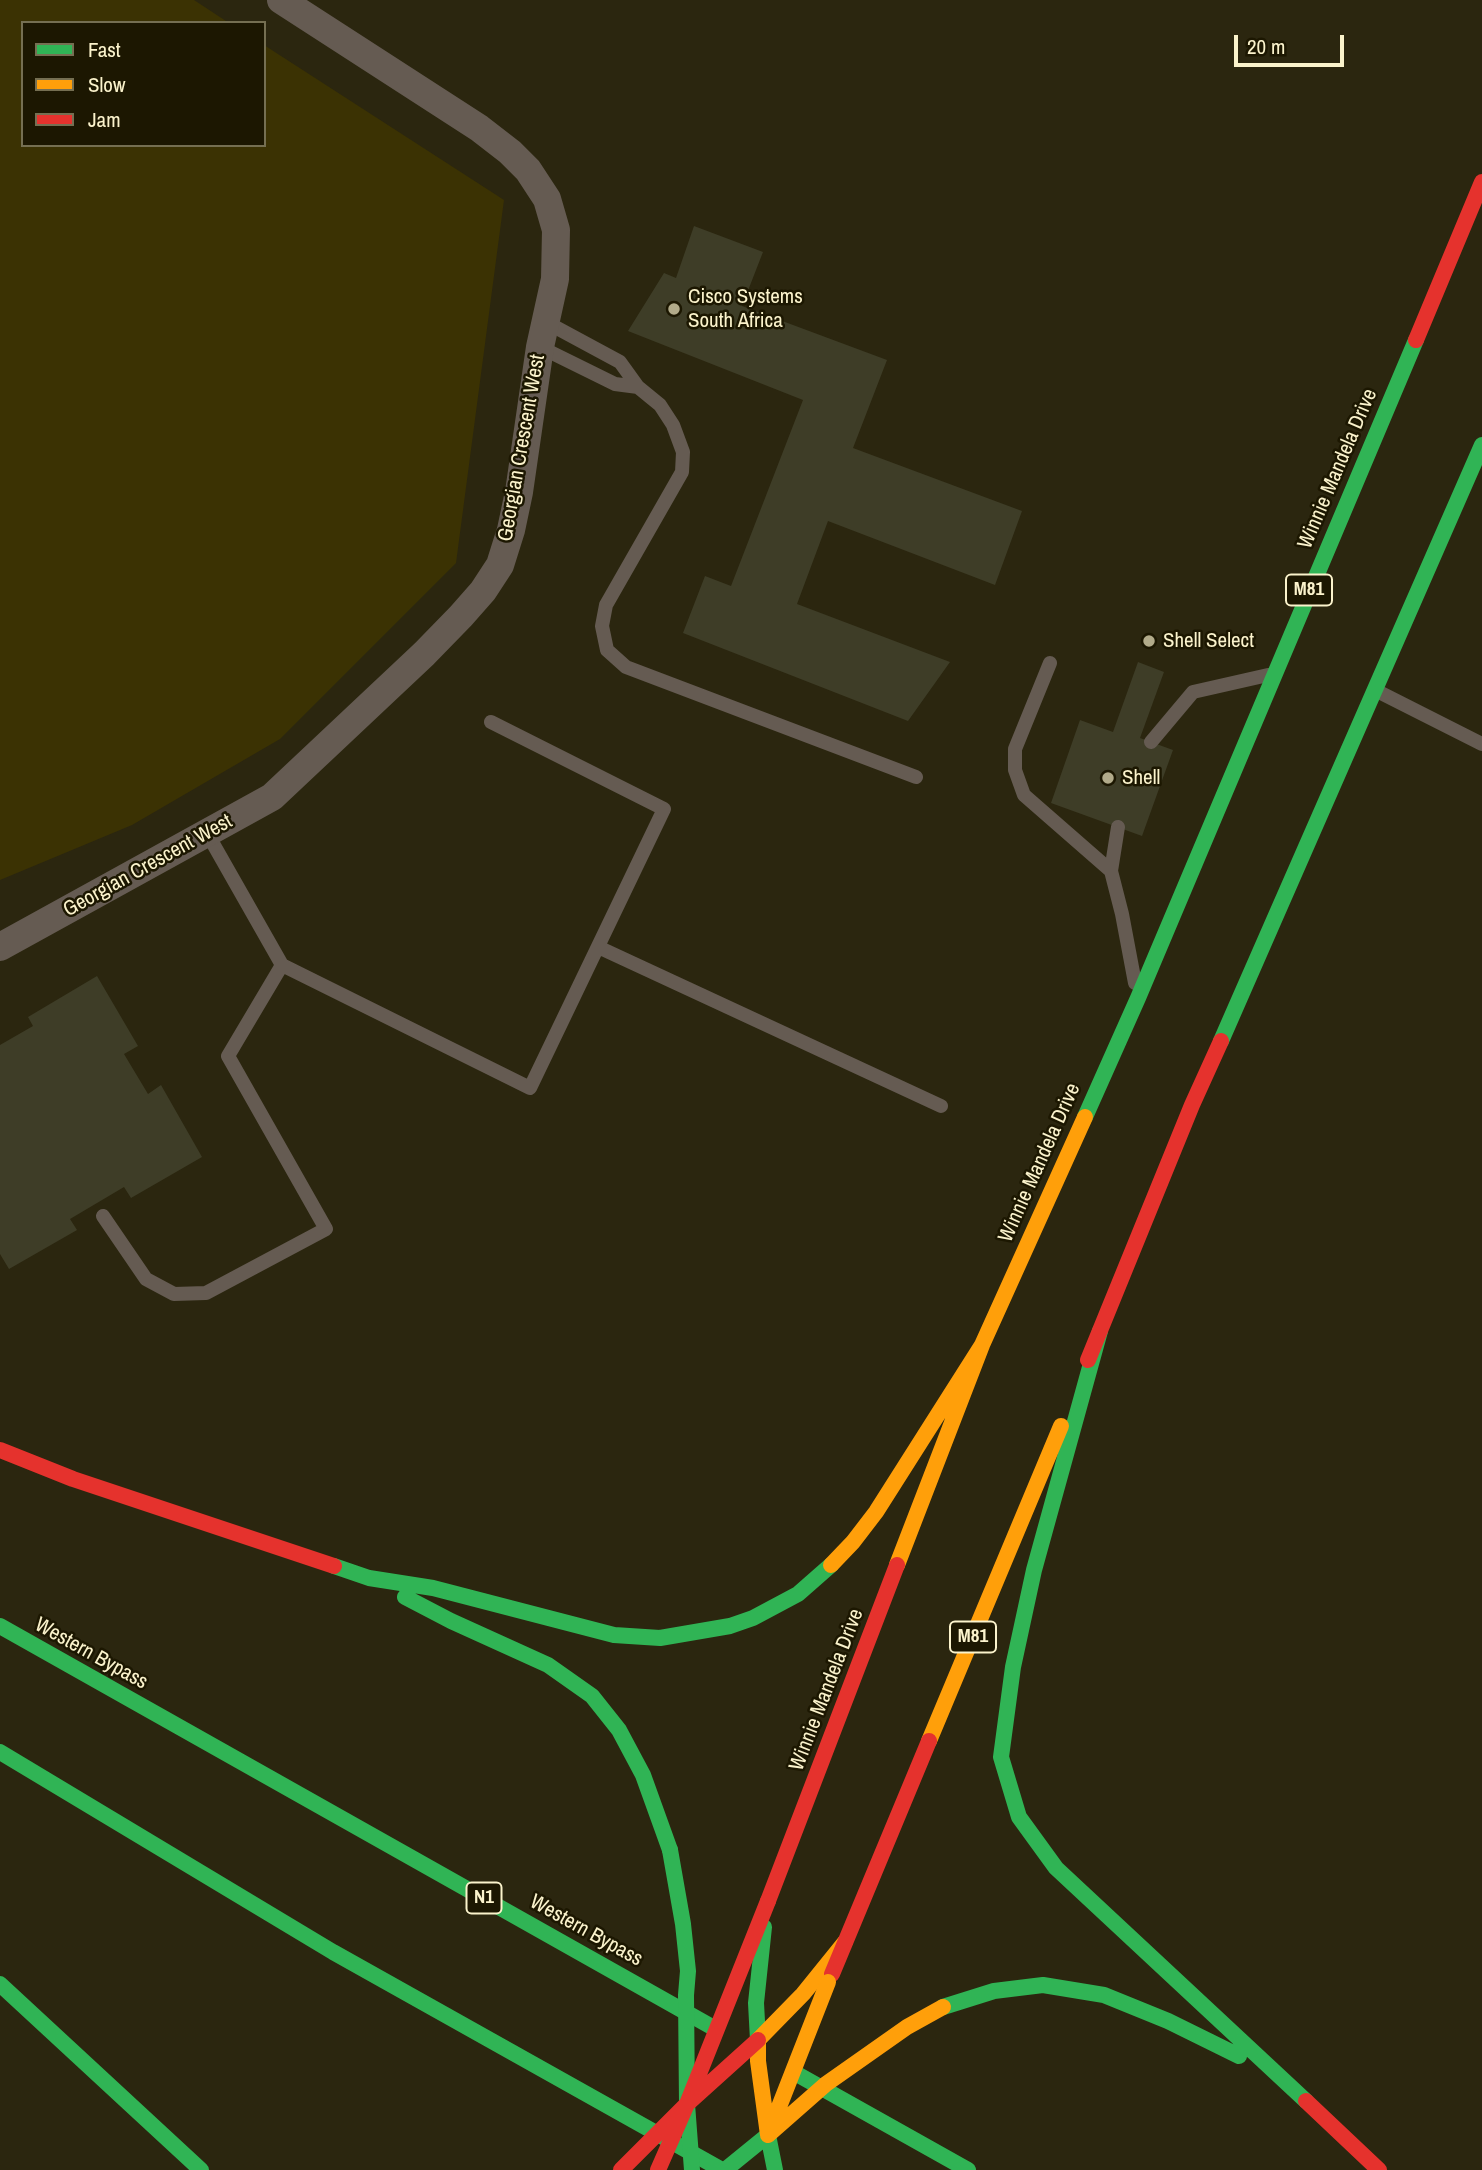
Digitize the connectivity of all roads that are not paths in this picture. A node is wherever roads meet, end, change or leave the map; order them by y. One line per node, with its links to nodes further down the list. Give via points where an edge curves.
1 (281, 0): 3 (street, Georgian Crescent West, via 479,128 528,170 547,199 556,230 555,279)
2 (1482, 182): 7 (main road, Winnie Mandela Drive / M81)
3 (542, 334): 4 (lane, via 615,384); 4 (lane, via 620,362); 14 (street, Georgian Crescent West, via 512,530 500,565 483,591 290,782)
4 (638, 387): 12 (lane, via 660,405 673,425 682,452 682,472 606,605 602,626 607,650 626,667)
5 (1482, 444): 8 (main road, M81)
6 (1050, 663): 15 (lane, via 1015,749 1015,770 1024,795)
7 (1274, 674): 10 (lane, via 1194,692); 19 (main road, Winnie Mandela Drive / M81)
8 (1376, 690): 11 (lane); 22 (main road, M81, via 1192,1105)
9 (491, 722): 17 (lane, via 664,809)
10 (1151, 742)
11 (1482, 744)
12 (916, 776)
13 (1118, 827): 15 (lane)
14 (207, 833): 16 (street, Georgian Crescent West); 18 (lane)
15 (1111, 871): 19 (lane)
16 (0, 947)
17 (598, 947): 18 (lane, via 530,1088); 20 (lane)
18 (282, 965): 21 (lane, via 228,1056 326,1229 206,1293 174,1294 146,1279)
19 (1138, 998): 23 (main road, Winnie Mandela Drive / M81)
20 (941, 1106)
21 (103, 1216)
22 (1100, 1331): 29 (main road, M81); 32 (main road, via 1034,1570 1013,1667 1001,1756 1019,1816 1056,1868)
23 (982, 1345): 25 (main road, via 853,1542 798,1594 753,1618 696,1633 614,1635 433,1588); 28 (main road, Winnie Mandela Drive / M81)
24 (0, 1450): 25 (main road)
25 (369, 1578): 33 (main road, bridge, via 548,1665 592,1696 619,1730 643,1775 670,1850 688,1971)
26 (0, 1626): 44 (main road, Western Bypass / N1)
27 (0, 1752): 41 (main road, via 332,1952)
28 (768, 1901): 31 (main road, bridge, via 756,2003); 33 (main road, Winnie Mandela Drive / M81, bridge)
29 (845, 1942): 31 (main road); 34 (main road, M81, bridge)
30 (0, 1984): 35 (main road)
31 (758, 2040): 33 (main road, bridge); 34 (main road, bridge)
32 (1279, 2076): 34 (main road, bridge, via 1104,1995 1043,1985 994,1991 943,2007 826,2084); 45 (main road)
33 (687, 2104): 38 (main road, bridge); 39 (main road, Winnie Mandela Drive / M81, bridge); 40 (main road, bridge)
34 (768, 2135): 41 (main road); 42 (main road, M81); 43 (main road)
35 (188, 2158): 36 (main road); 37 (main road)
36 (201, 2170)
37 (214, 2170)
38 (621, 2170)
39 (658, 2170)
40 (692, 2170)
41 (724, 2170)
42 (755, 2170)
43 (775, 2170)
44 (968, 2170)
45 (1379, 2170)

